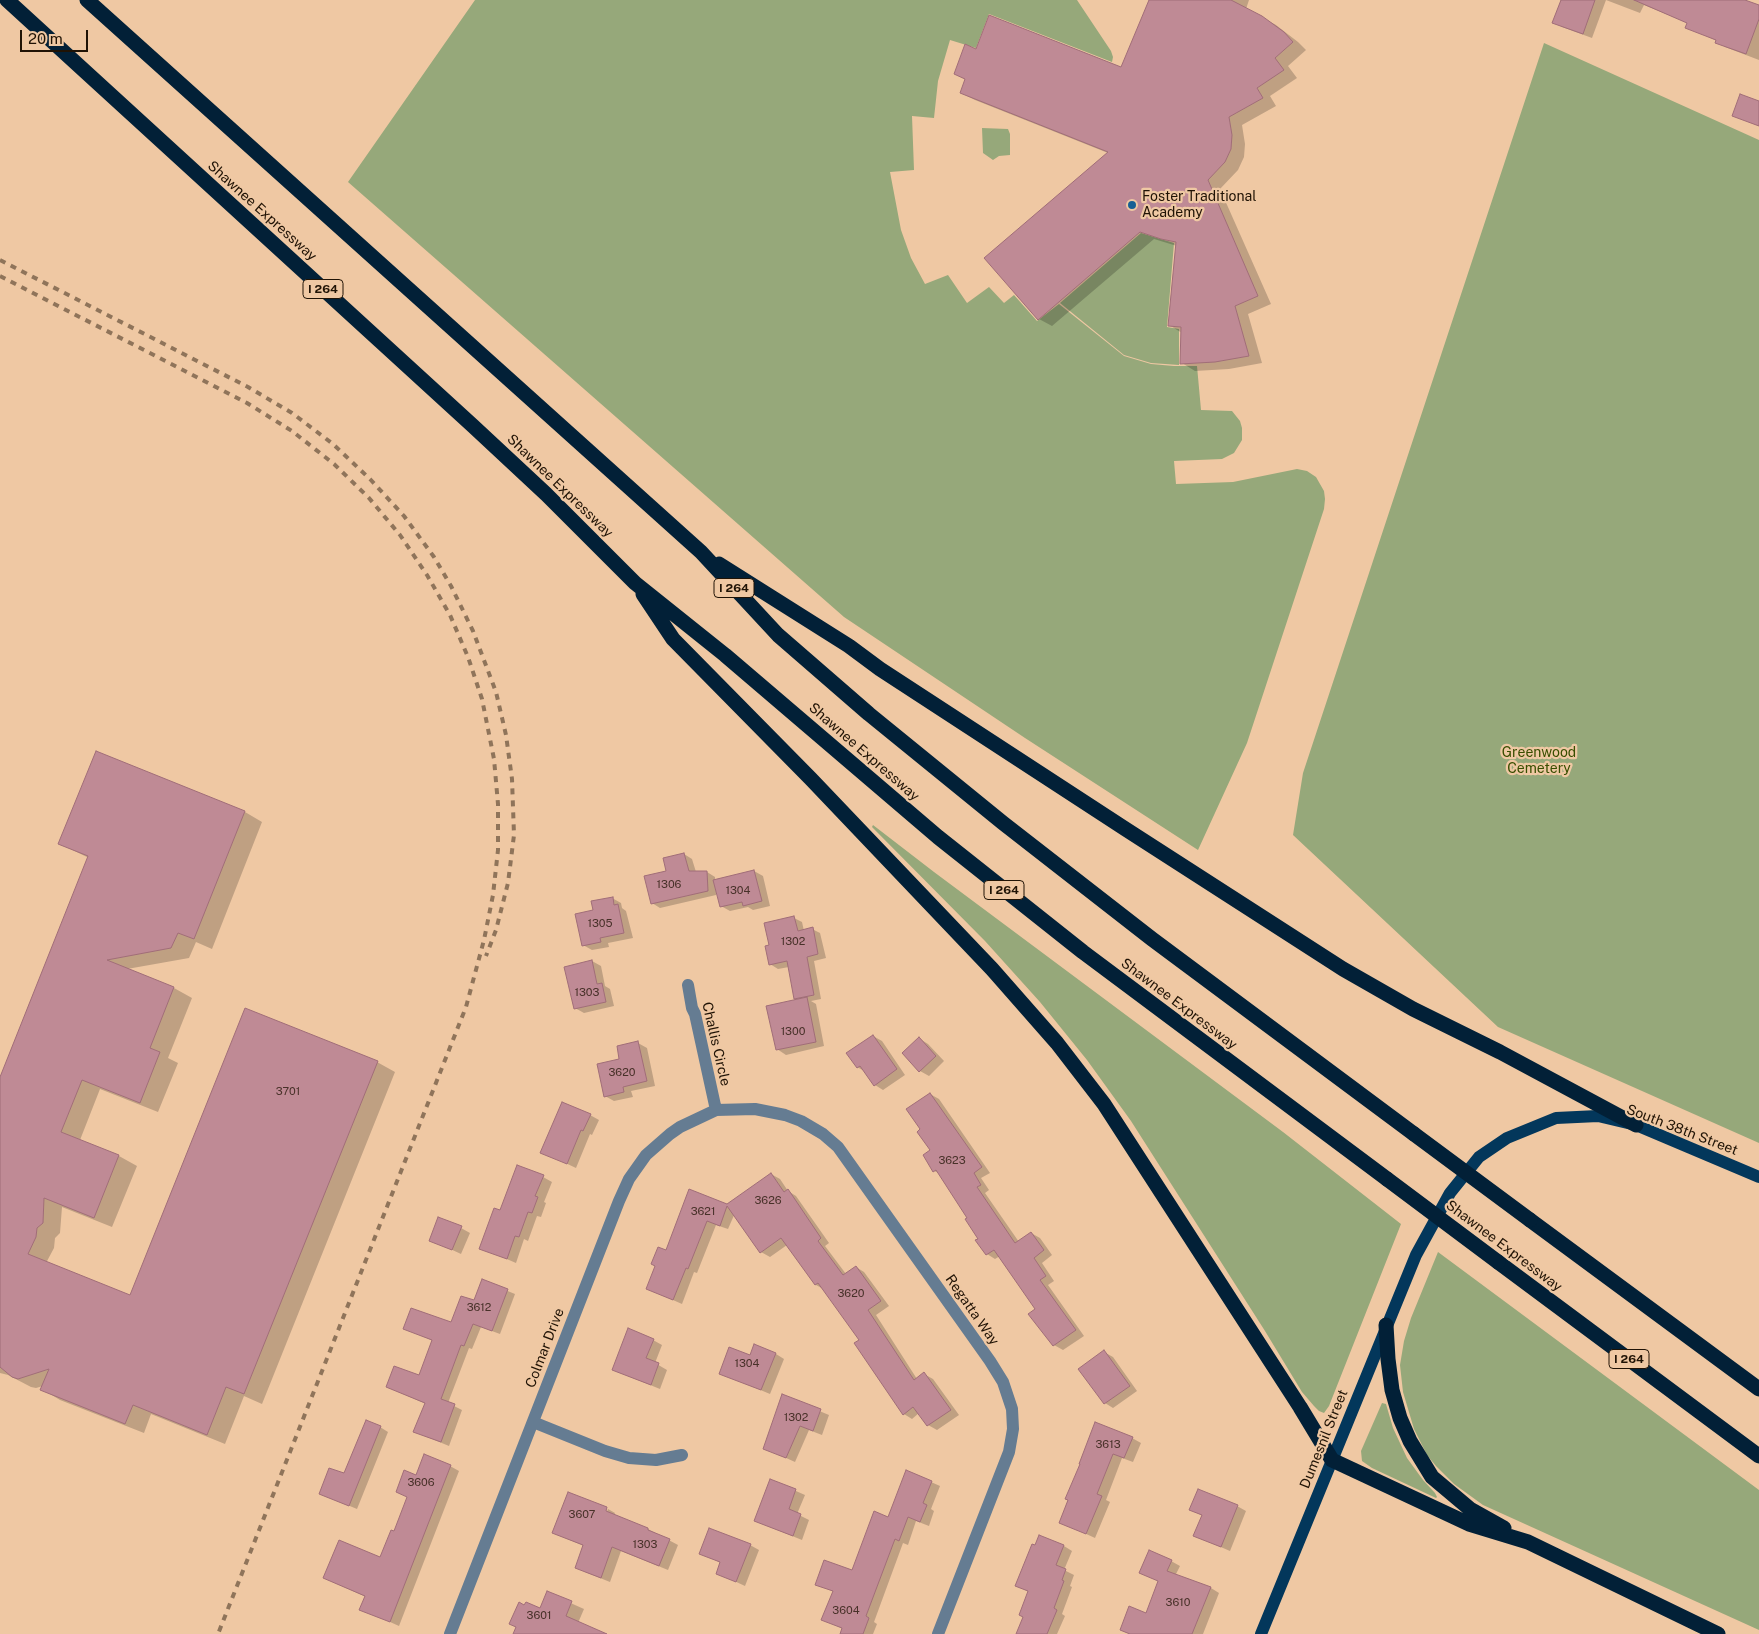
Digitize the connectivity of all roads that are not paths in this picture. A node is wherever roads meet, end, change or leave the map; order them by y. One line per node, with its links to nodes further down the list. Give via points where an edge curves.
1 (7, 0): 4 (highway, Shawnee Expressway / I 264, via 473,426)
2 (87, 0): 3 (highway, I 264)
3 (701, 552): 7 (highway, via 1343,969); 11 (highway, I 264, bridge, via 778,635 869,714 1004,823 1152,939)
4 (635, 582): 14 (highway, Shawnee Expressway / I 264, bridge, via 938,837 1083,952); 15 (highway, via 673,639 992,968 1056,1043 1104,1104)
5 (688, 984): 6 (street, Challis Circle)
6 (716, 1110): 12 (street, Colmar Drive, via 670,1134 646,1155 629,1179); 18 (street, Regatta Way, via 755,1109 785,1115 823,1134 838,1147 1003,1382 1012,1409 1013,1429 1008,1452)
7 (1636, 1125): 8 (main road, South 38th Street); 9 (main road, South 38th Street, via 1598,1116 1556,1118 1507,1138 1478,1157 1450,1193)
8 (1759, 1177)
9 (1416, 1254): 10 (main road, Dumesnil Street)
10 (1386, 1325): 15 (main road, Dumesnil Street); 16 (highway, via 1392,1390 1400,1418 1410,1442 1432,1477 1470,1509)
11 (1759, 1389)
12 (533, 1422): 13 (street, via 628,1458 656,1460); 17 (street, Colmar Drive)
13 (682, 1456)
14 (1759, 1456)
15 (1332, 1460): 16 (highway, via 1470,1524); 19 (main road, Dumesnil Street)
16 (1528, 1542): 20 (highway)
17 (450, 1634)
18 (938, 1634)
19 (1260, 1634)
20 (1718, 1634)

